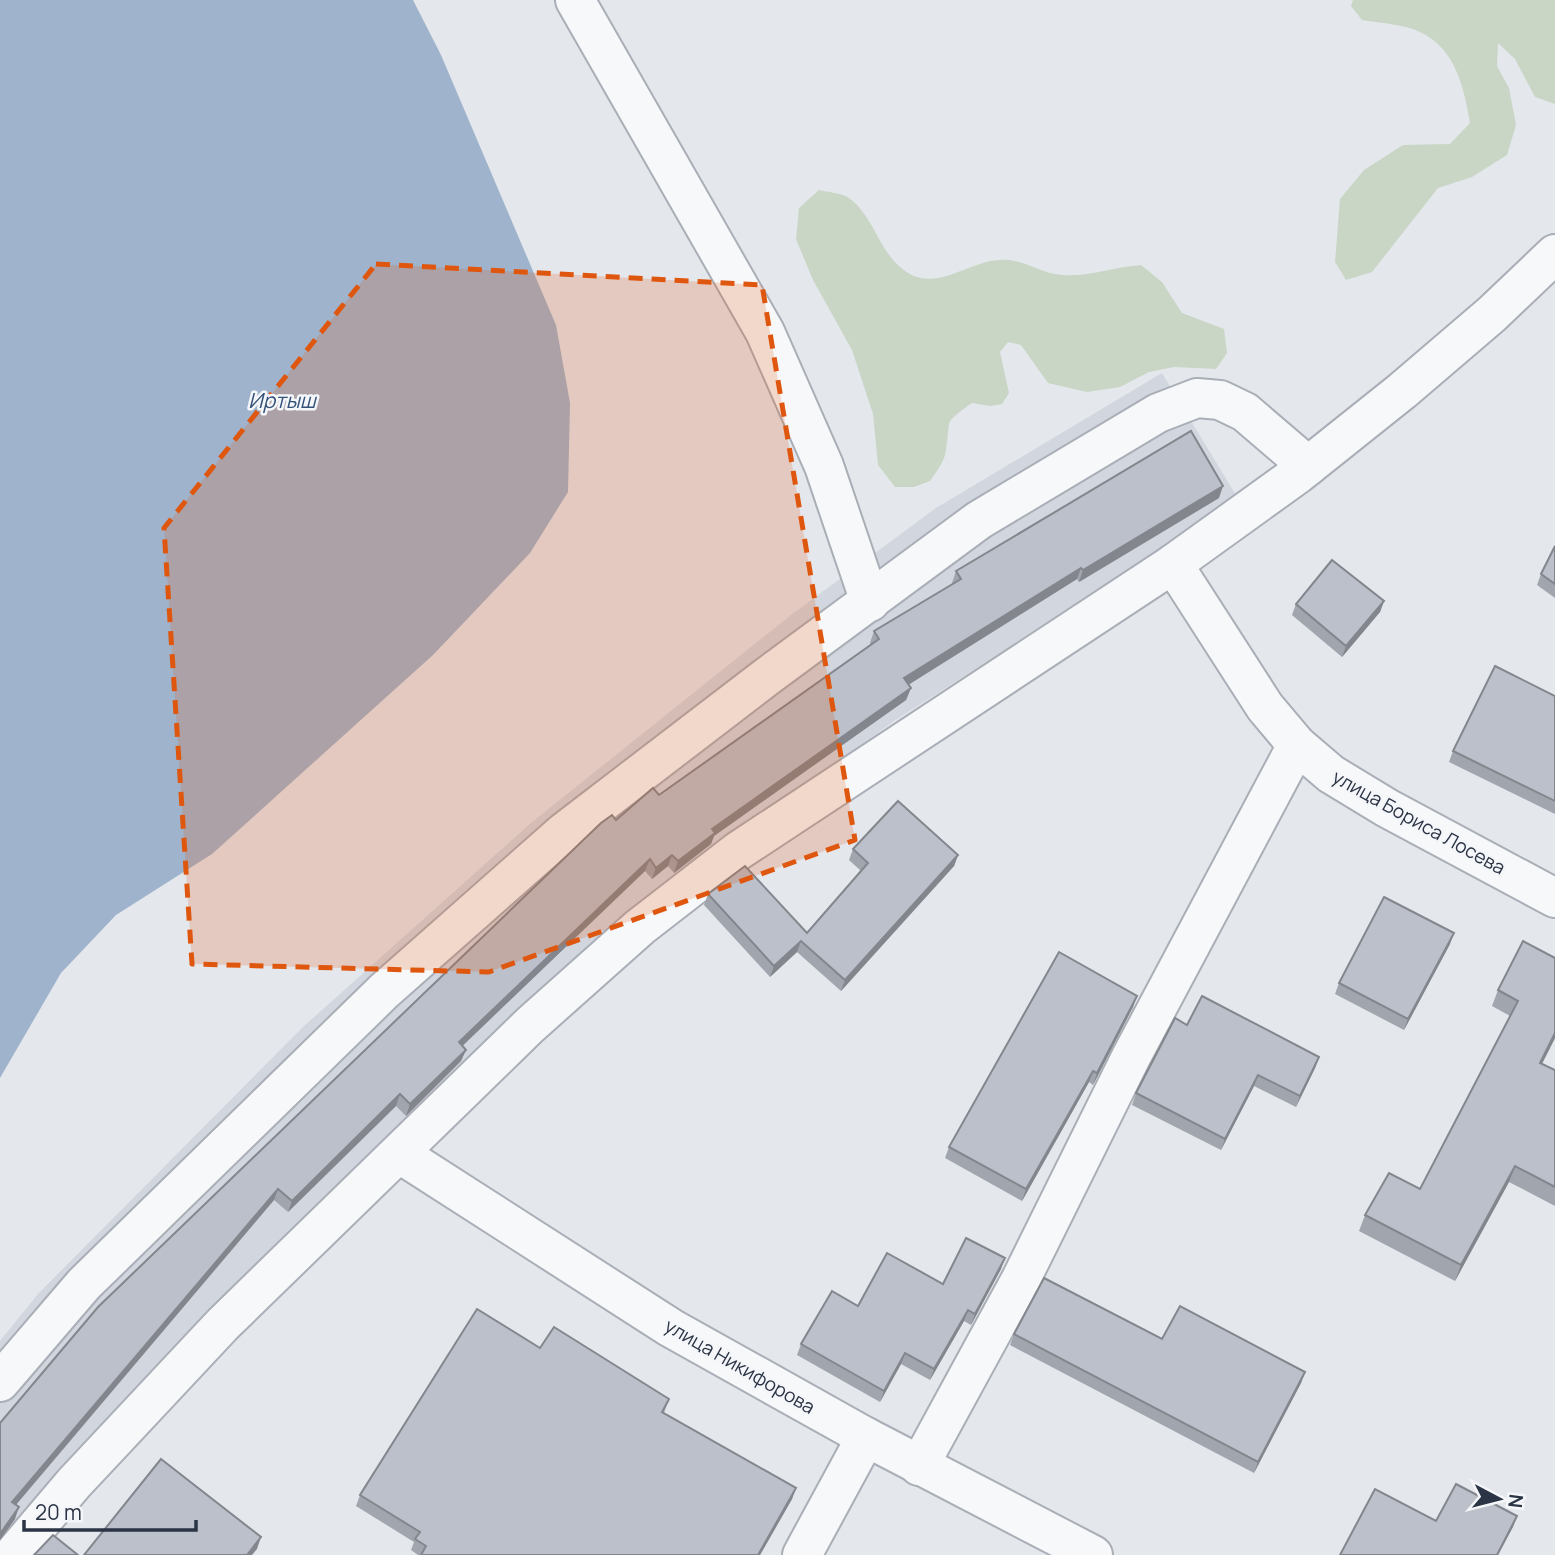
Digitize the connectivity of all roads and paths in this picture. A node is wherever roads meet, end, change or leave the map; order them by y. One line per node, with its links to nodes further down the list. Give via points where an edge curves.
1 (575, 0): 5 (street, via 765,332 824,466)
2 (1555, 254): 3 (street, via 1492,314)
3 (1308, 466): 4 (street); 5 (street, via 1245,412 1220,400 1197,398 1158,413 979,520)
4 (1172, 564): 6 (street, улица Бориса Лосева, via 1265,707); 8 (street, via 705,876 640,926 530,1026)
5 (870, 602): 9 (street, via 565,832 384,991 84,1284)
6 (1297, 745): 7 (street, улица Бориса Лосева, via 1331,774 1387,808); 11 (street, via 1131,1057 1021,1279)
7 (1555, 898)
8 (400, 1154): 10 (street, улица Никифорова, via 671,1328); 12 (street, via 223,1324)
9 (0, 1382)
10 (866, 1437): 11 (street, улица Никифорова); 13 (street)
11 (919, 1466): 14 (street, улица Никифорова)
12 (13, 1555)
13 (802, 1555)
14 (1093, 1555)

